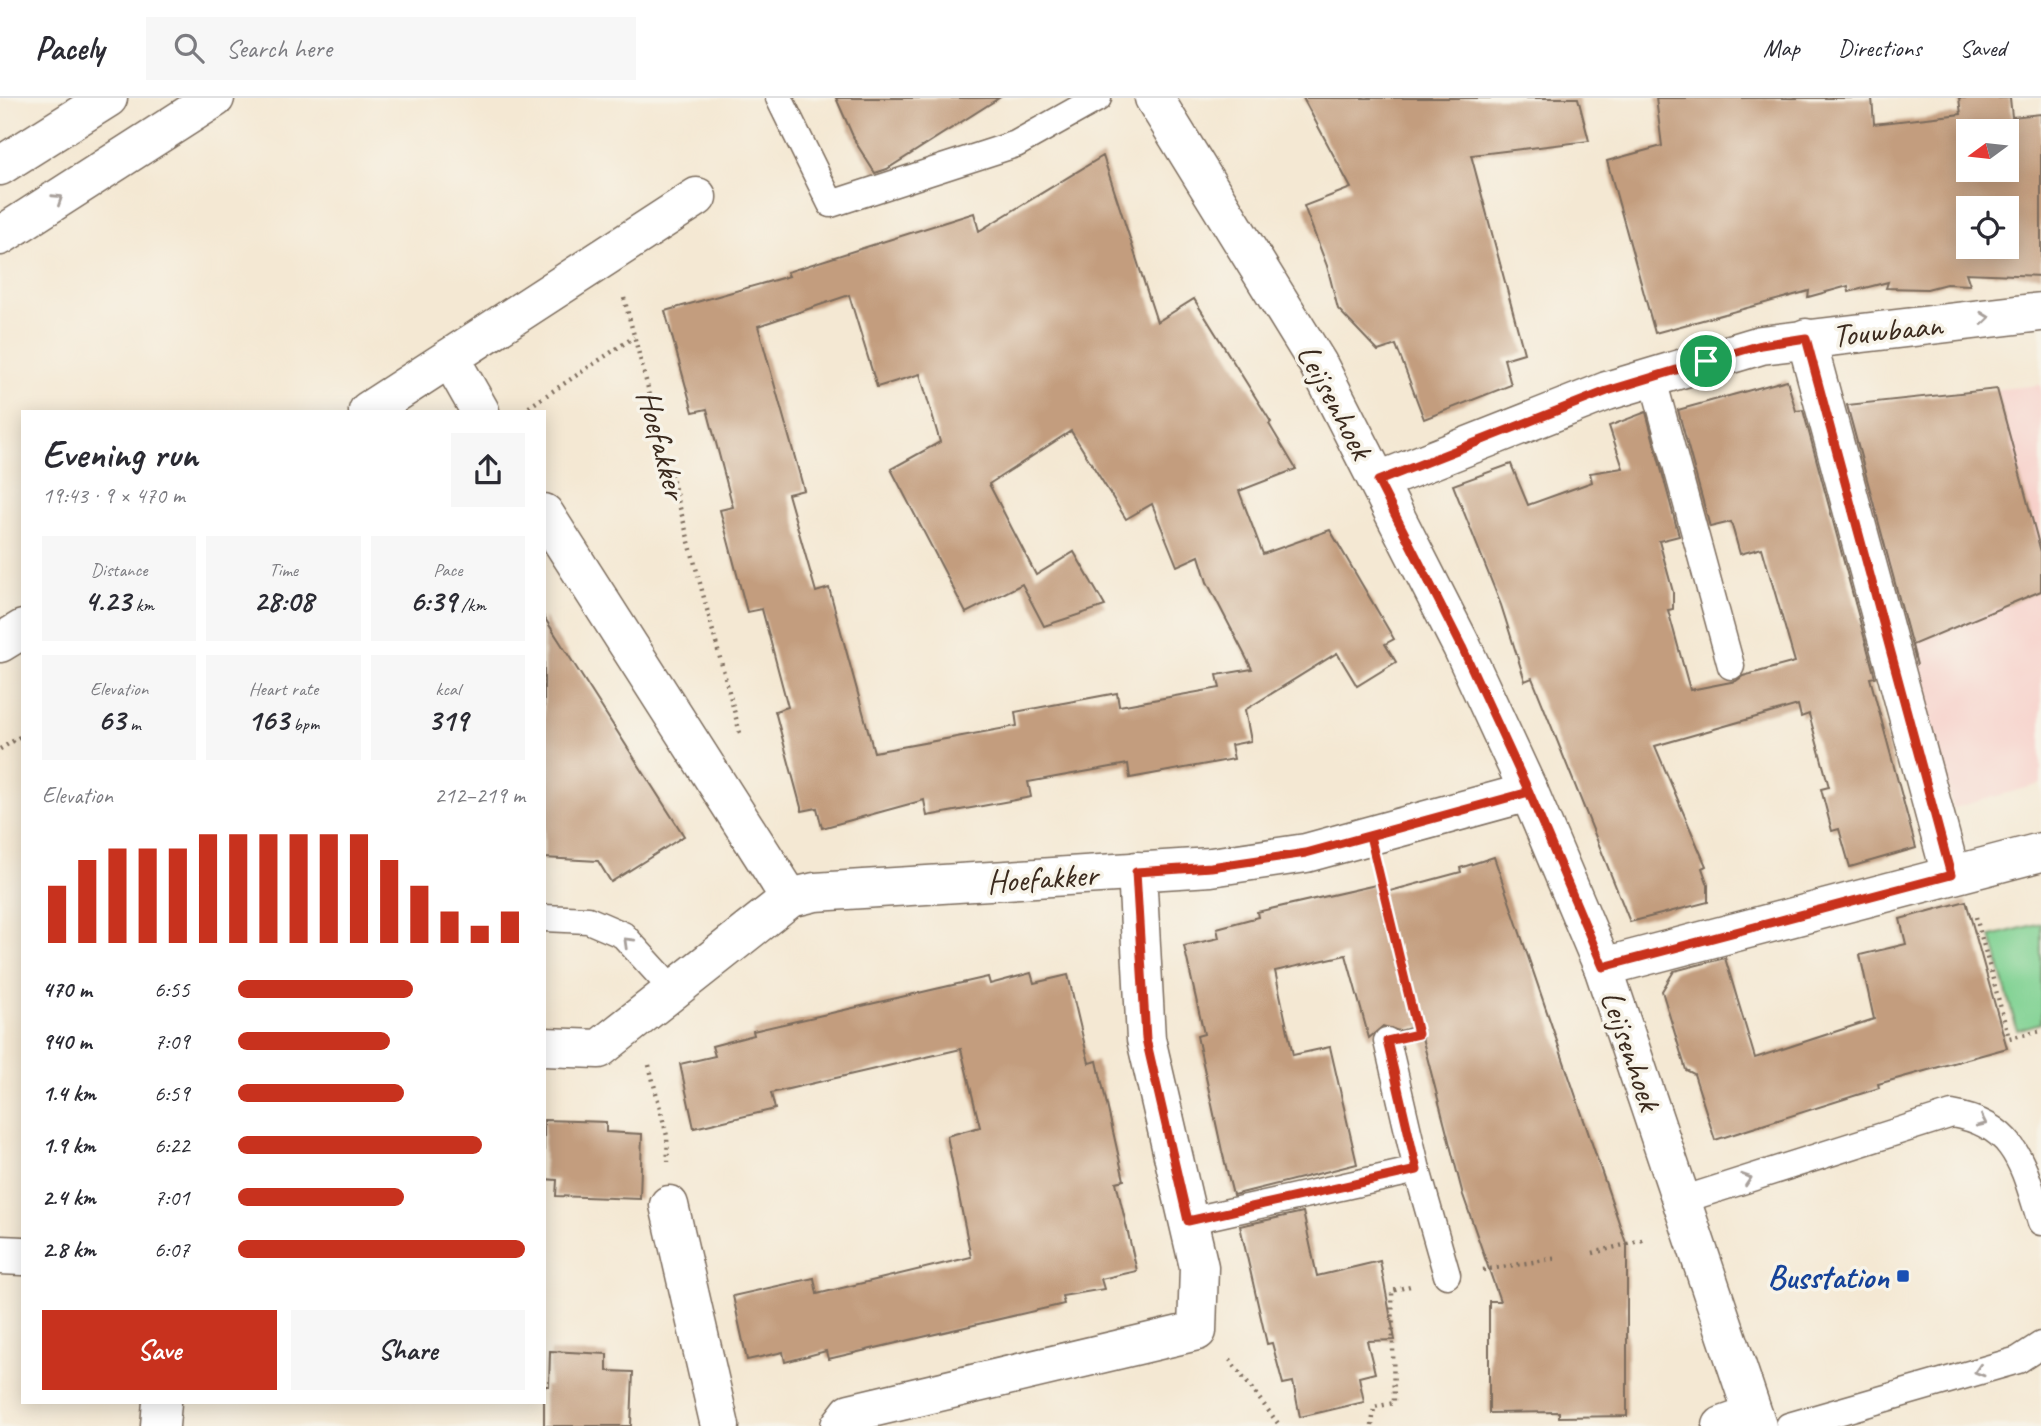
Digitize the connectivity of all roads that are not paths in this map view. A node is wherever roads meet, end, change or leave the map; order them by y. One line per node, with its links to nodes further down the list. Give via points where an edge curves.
1 (107, 98): 6 (street)
2 (215, 98): 8 (street, one-way to 2)
3 (779, 98): 4 (lane, via 831,204 1016,144)
4 (1098, 98)
5 (1154, 98): 15 (street, Leijsenhoek, via 1318,364)
6 (0, 166)
7 (697, 197): 11 (street)
8 (0, 236)
9 (2041, 312): 10 (street, Touwbaan, one-way to 9)
10 (1806, 338): 12 (street, Touwbaan, via 1761,345); 23 (street)
11 (450, 358): 13 (street); 14 (street)
12 (1652, 376): 15 (street, Touwbaan); 19 (lane)
13 (370, 410)
14 (479, 410)
15 (1378, 481): 20 (street, Leijsenhoek)
16 (546, 516): 24 (street)
17 (21, 630): 18 (street)
18 (0, 642)
19 (1731, 666)
20 (1529, 792): 22 (street, Hoefakker, via 1292,855); 26 (street, Leijsenhoek)
21 (2041, 852): 23 (street)
22 (1136, 872): 24 (street, Hoefakker, via 816,892); 33 (street, via 1146,1039)
23 (1957, 874): 26 (street)
24 (790, 898): 27 (street)
25 (546, 918): 27 (lane, one-way to 25, via 623,935 588,920)
26 (1603, 967): 32 (street, Leijsenhoek)
27 (675, 992): 29 (street, via 599,1049)
28 (1387, 1041): 30 (lane)
29 (546, 1047)
30 (1417, 1170): 33 (lane); 37 (lane)
31 (669, 1205): 42 (street)
32 (1687, 1214): 34 (lane, one-way to 34, via 1952,1114 1974,1118 2010,1143 2022,1162); 40 (street, Leijsenhoek)
33 (1188, 1221): 43 (street, via 1199,1267 1197,1331 850,1412)
34 (2041, 1222)
35 (0, 1255): 36 (street)
36 (21, 1256)
37 (1447, 1275)
38 (2041, 1345): 40 (lane, one-way to 40, via 2018,1360)
39 (162, 1404): 41 (street)
40 (1755, 1423)
41 (160, 1426)
42 (720, 1426)
43 (840, 1426)

